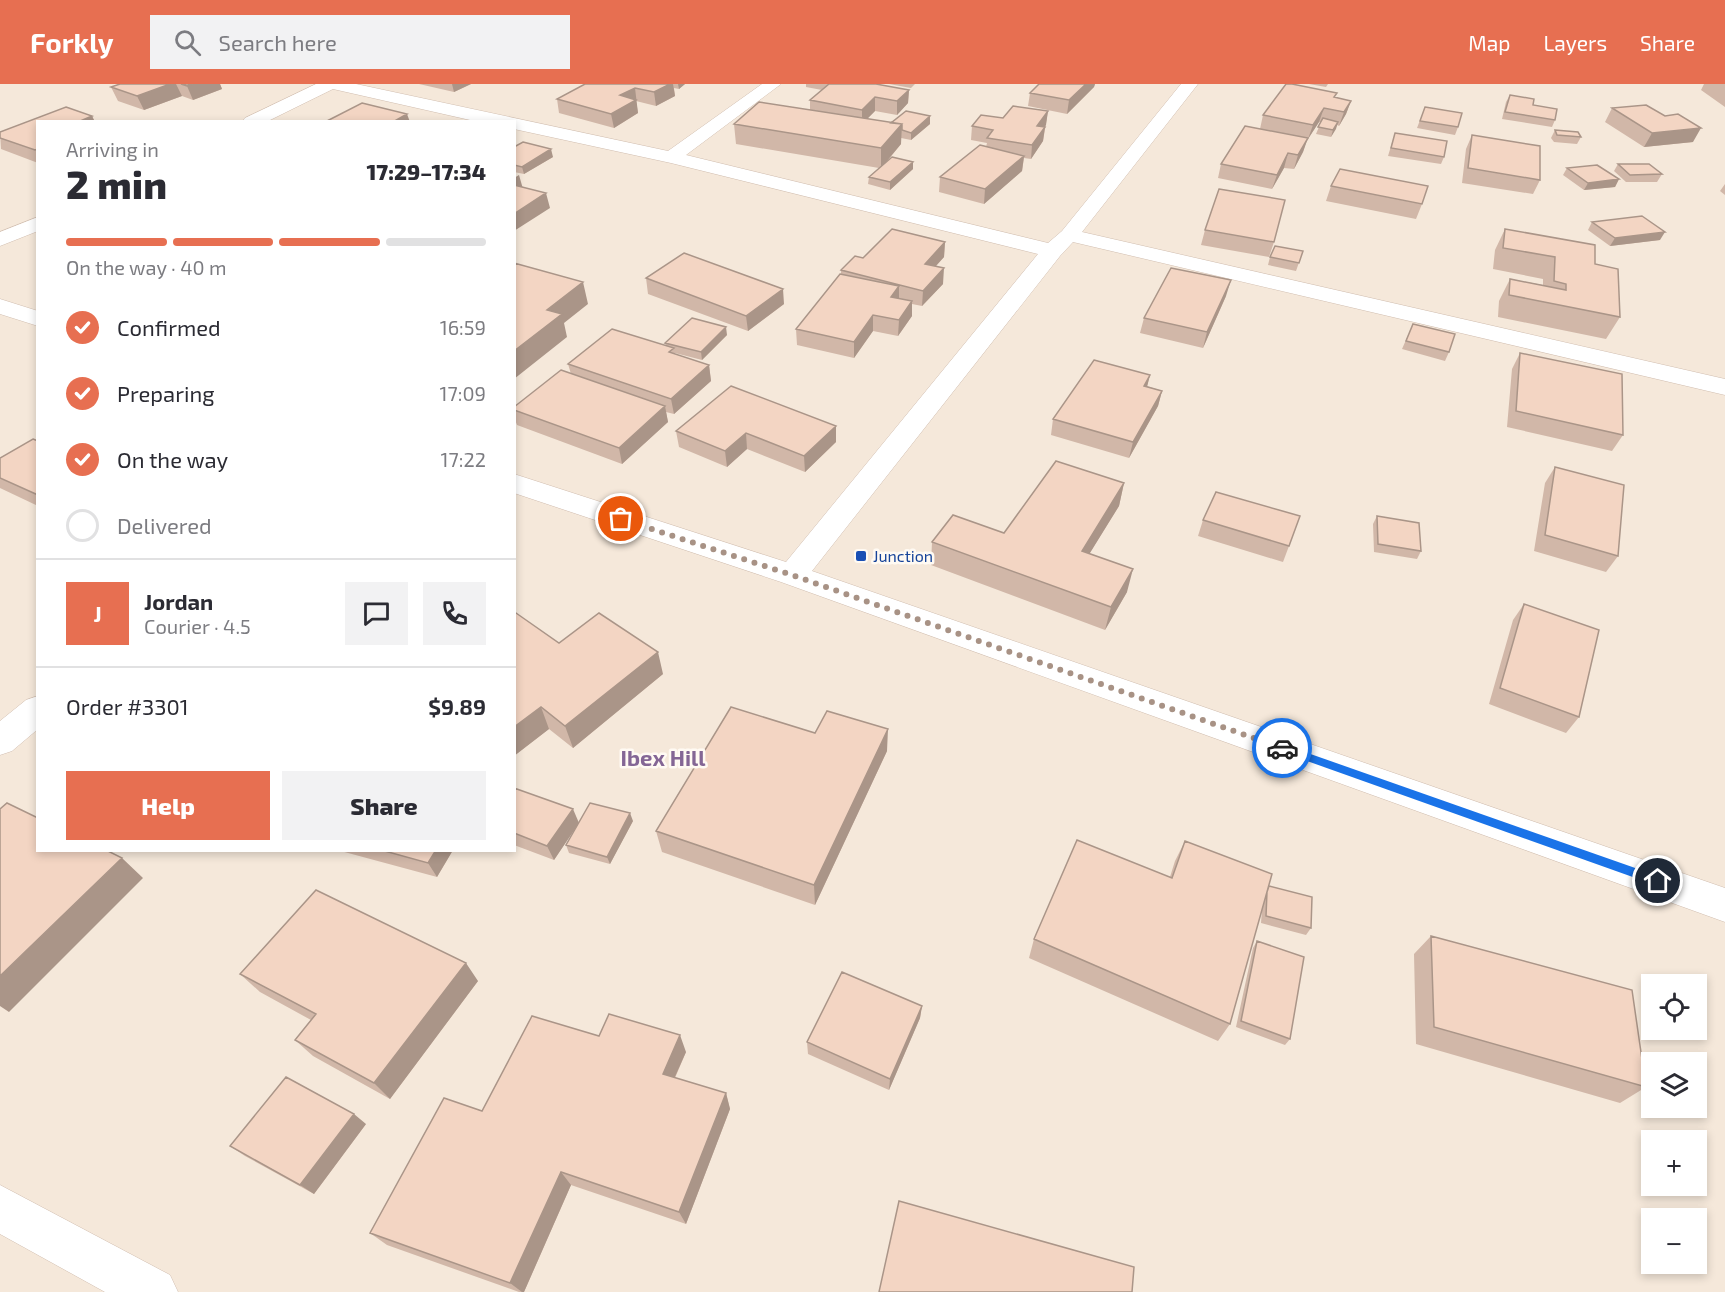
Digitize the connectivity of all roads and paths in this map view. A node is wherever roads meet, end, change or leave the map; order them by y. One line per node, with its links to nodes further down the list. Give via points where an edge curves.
1 (331, 84): 4 (street); 5 (street)
2 (773, 84): 7 (street)
3 (1190, 84): 10 (street)
4 (254, 120)
5 (497, 120)
6 (516, 123): 7 (street)
7 (671, 157): 10 (street)
8 (36, 223): 9 (street)
9 (0, 240)
10 (1061, 243): 13 (street); 15 (street)
11 (0, 306): 12 (street)
12 (36, 318)
13 (1725, 387)
14 (516, 484): 15 (street)
15 (792, 575): 18 (street)
16 (36, 711): 17 (street)
17 (0, 741)
18 (1725, 905)
19 (0, 1208): 20 (street)
20 (153, 1292)

